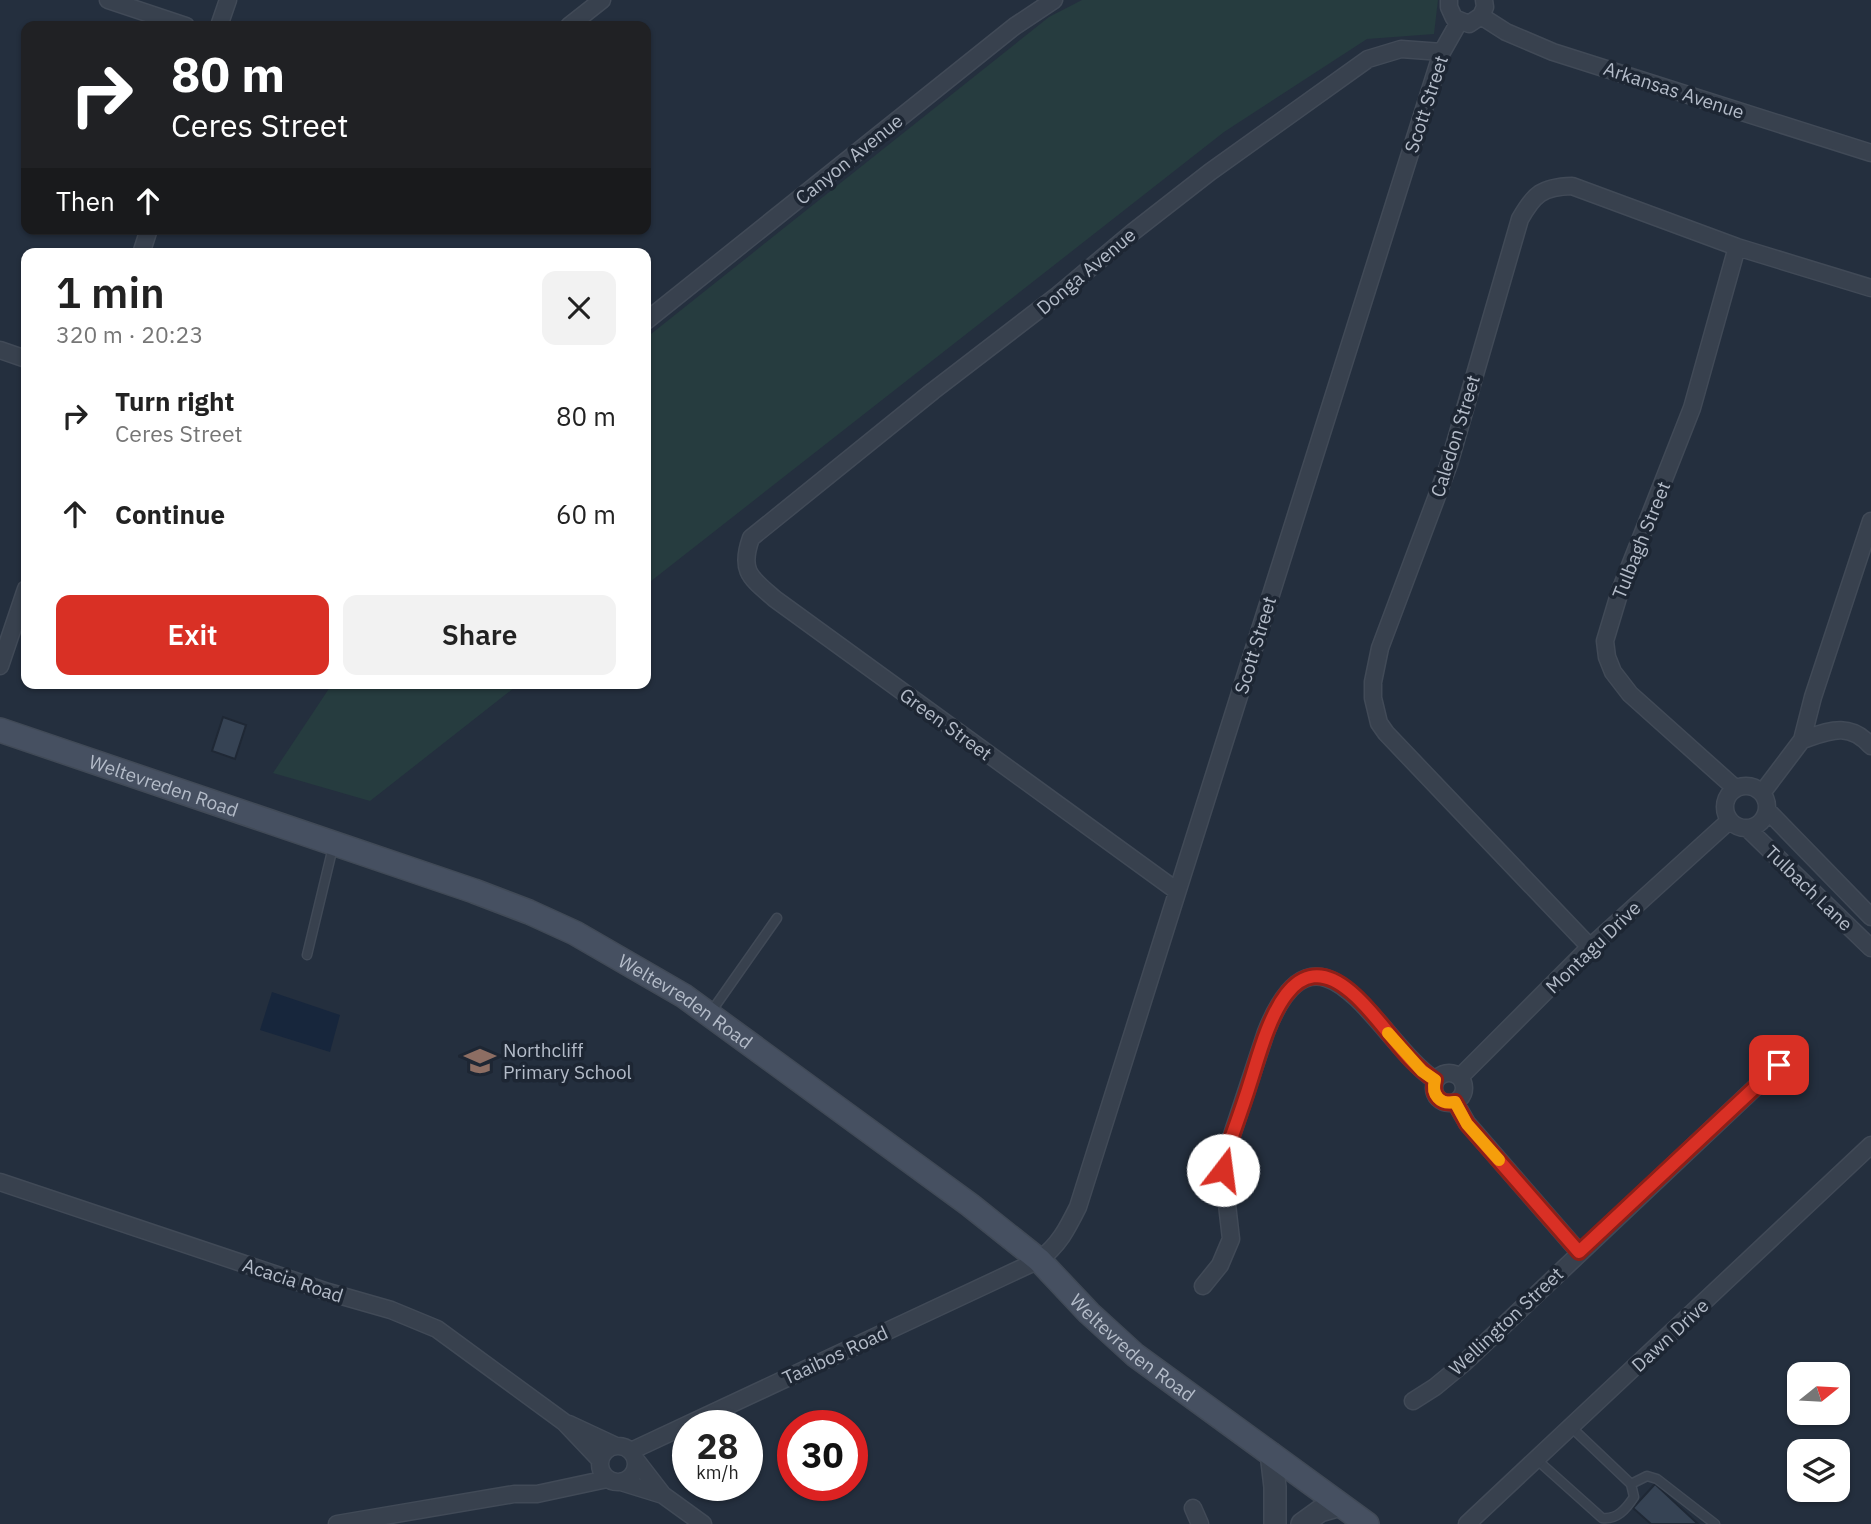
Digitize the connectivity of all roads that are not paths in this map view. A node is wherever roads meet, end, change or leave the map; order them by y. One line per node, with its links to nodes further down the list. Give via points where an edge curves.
1 (108, 0): 7 (street)
2 (228, 0): 8 (street)
3 (602, 0): 9 (street)
4 (1054, 0): 15 (street, Canyon Avenue, via 1014,26)
5 (1449, 0): 10 (street, via 1450,13)
6 (1483, 8): 10 (street, via 1474,22); 12 (street, Arkansas Avenue, via 1506,32 1553,52)
7 (171, 21)
8 (221, 21)
9 (575, 21)
10 (1459, 22): 11 (street, Scott Street)
11 (1442, 52): 19 (street, Donga Avenue, via 1401,49 1367,59 1144,223); 31 (street, Scott Street)
12 (1871, 153)
13 (1737, 247): 14 (street, Caledon Street); 25 (street, Tulbagh Street, via 1692,408 1605,641 1613,672 1630,694); 34 (street, Caledon Street, via 1572,186 1539,192 1528,204 1449,464 1375,669 1374,710 1386,733)
14 (1871, 288)
15 (651, 317)
16 (0, 350): 17 (street)
17 (21, 357)
18 (1871, 521): 23 (street)
19 (751, 538): 31 (street, Green Street, via 745,556 747,568 753,580 775,599)
20 (21, 604): 21 (street)
21 (0, 666)
22 (0, 730): 30 (main road, Weltevreden Road)
23 (1802, 740): 24 (street, via 1841,729 1864,738); 26 (street)
24 (1871, 746)
25 (1735, 788): 26 (street, via 1754,787); 28 (street, via 1725,803)
26 (1762, 793): 27 (street)
27 (1767, 810): 29 (street, via 1756,825); 32 (street, Tulbach Lane)
28 (1730, 821): 29 (street); 34 (street, Montagu Drive)
29 (1747, 828): 35 (street, Tulbach Lane)
30 (333, 844): 36 (lane); 37 (main road, Weltevreden Road, via 529,912 576,933)
31 (1177, 891): 45 (street, Scott Street, via 1078,1207 1064,1235)
32 (1871, 917)
33 (777, 918): 37 (lane)
34 (1590, 947): 39 (street, Montagu Drive)
35 (1871, 948)
36 (307, 955)
37 (709, 1014): 45 (main road, Weltevreden Road)
38 (1779, 1065): 44 (street, Wellington Street)
39 (1460, 1077): 40 (street, via 1447,1072); 41 (street, via 1464,1088)
40 (1435, 1080): 41 (street, via 1438,1098); 46 (street, via 1340,984 1318,976 1290,989 1273,1013 1226,1153 1223,1186 1231,1239 1220,1265)
41 (1455, 1102): 44 (street, via 1467,1124)
42 (1871, 1145): 49 (street, Dawn Drive)
43 (0, 1182): 48 (street, Acacia Road, via 417,1320 457,1342)
44 (1579, 1252): 47 (street, Wellington Street, via 1464,1363)
45 (1039, 1260): 51 (main road, Weltevreden Road, via 1135,1355); 52 (street, Taaibos Road)
46 (1203, 1286)
47 (1413, 1401)
48 (564, 1422): 50 (street, Acacia Road); 54 (street, Acacia Road)
49 (1571, 1427): 53 (street, Dawn Drive); 55 (lane)
50 (614, 1445): 52 (street); 54 (street, via 602,1454)
51 (1271, 1453): 57 (main road, Weltevreden Road); 63 (street)
52 (634, 1455): 54 (street, via 633,1474); 56 (street, Acacia Road)
53 (1536, 1460): 55 (lane, via 1602,1518 1616,1517 1628,1506 1634,1497); 65 (street, Dawn Drive)
54 (607, 1472): 56 (street, Acacia Road); 60 (street, via 537,1494 513,1494)
55 (1631, 1484): 66 (lane, via 1647,1476 1657,1479)
56 (663, 1495): 61 (street, Acacia Road)
57 (1341, 1505): 59 (main road, Weltevreden Road); 64 (street, via 1320,1511)
58 (1192, 1508): 62 (street)
59 (1365, 1523)
60 (337, 1524)
61 (703, 1524)
62 (1200, 1524)
63 (1275, 1524)
64 (1302, 1524)
65 (1467, 1524)
66 (1715, 1524)

